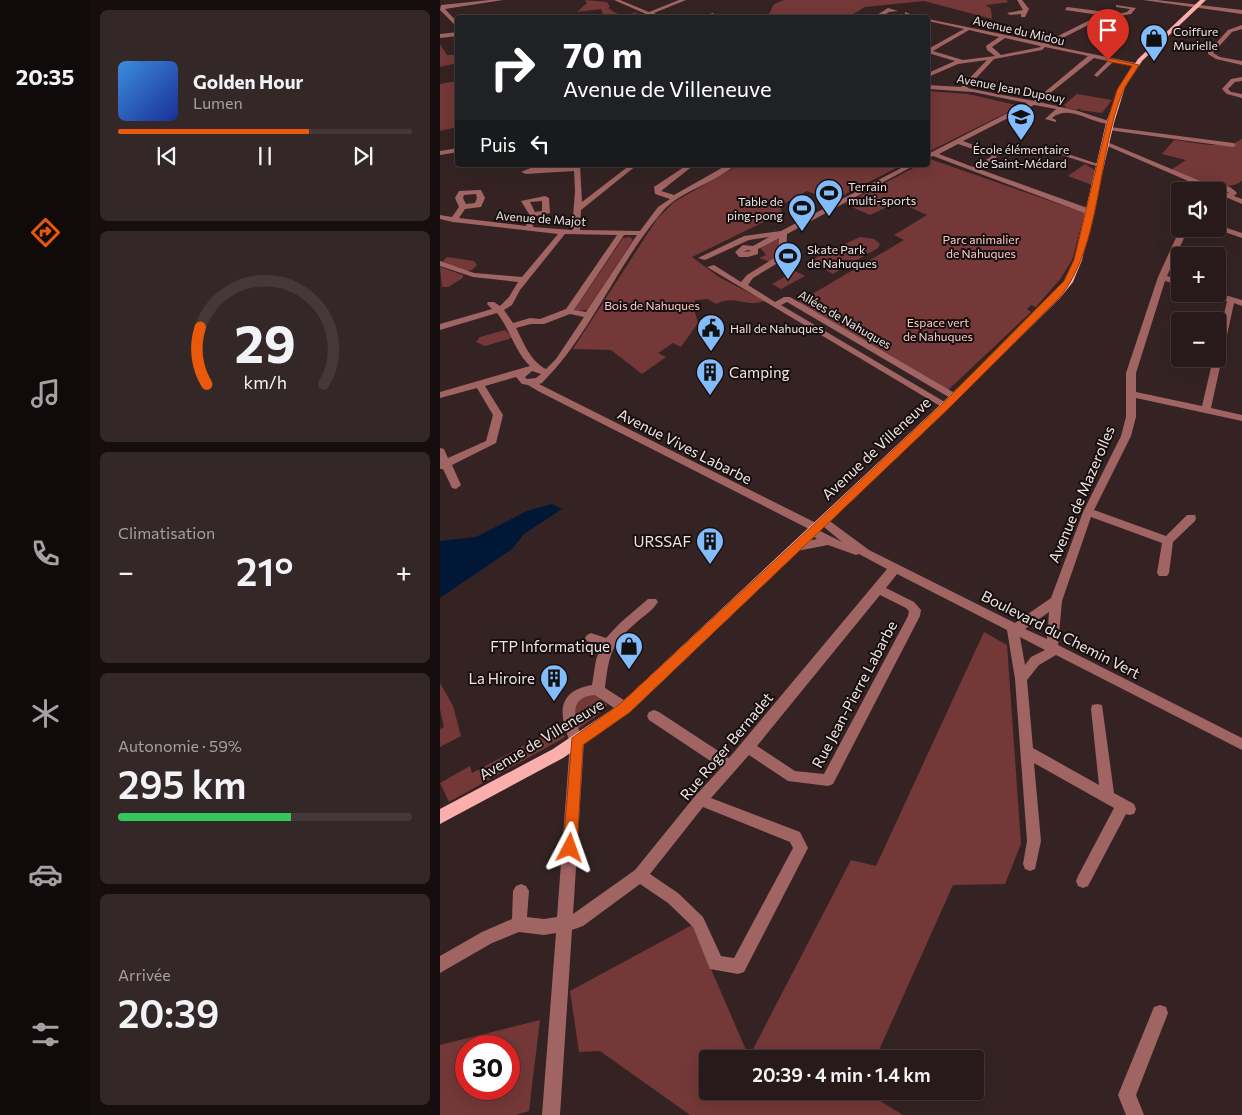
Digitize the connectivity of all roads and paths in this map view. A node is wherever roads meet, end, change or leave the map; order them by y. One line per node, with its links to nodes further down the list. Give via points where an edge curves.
1 (501, 0): 10 (street)
2 (616, 0): 14 (street)
3 (684, 0): 14 (street)
4 (1019, 0): 17 (street, via 1026,12)
5 (1145, 0): 9 (street)
6 (1203, 0): 9 (main road, Avenue de Villeneuve)
7 (1228, 5): 12 (street)
8 (1118, 6): 18 (street, via 1133,8 1129,13)
9 (1196, 6): 12 (street); 42 (main road, Avenue de Villeneuve)
10 (441, 8): 22 (street)
11 (1067, 10): 18 (street)
12 (1222, 10): 13 (street)
13 (1242, 12)
14 (650, 13): 16 (street)
15 (940, 13): 19 (street)
16 (654, 15)
17 (1013, 15)
18 (1115, 16): 33 (street, via 1096,19)
19 (930, 19)
20 (965, 19): 23 (street)
21 (930, 20): 23 (street, Avenue du Midou)
22 (455, 24)
23 (953, 26): 26 (street, Avenue du Midou)
24 (990, 26): 27 (street)
25 (1242, 27): 41 (street, via 1230,31 1210,53)
26 (968, 29): 27 (street, Avenue du Midou); 34 (street)
27 (980, 31): 31 (street, Avenue du Midou)
28 (455, 34): 30 (street)
29 (1025, 34): 32 (street)
30 (440, 36)
31 (1003, 37): 32 (street, Avenue du Midou); 37 (street, via 989,46)
32 (1029, 42): 33 (street, Avenue du Midou)
33 (1047, 46): 36 (street, Avenue du Midou); 37 (street)
34 (930, 50)
35 (930, 52): 40 (street)
36 (1092, 56): 39 (street, Avenue du Midou); 49 (street)
37 (1000, 57): 38 (street)
38 (992, 58): 40 (street); 47 (street)
39 (1112, 60): 42 (street, Avenue du Midou); 44 (street)
40 (961, 61): 43 (street)
41 (1242, 63)
42 (1136, 65): 52 (main road, Avenue de Villeneuve, via 1122,87)
43 (930, 74)
44 (1097, 75)
45 (1242, 79): 48 (street, via 1234,80 1226,89)
46 (930, 87): 47 (street, Avenue Jean Dupouy)
47 (964, 88): 49 (street, Avenue Jean Dupouy)
48 (1242, 96)
49 (1034, 103): 52 (street, Avenue Jean Dupouy); 53 (street)
50 (1073, 114): 51 (street, via 1057,111 1048,119)
51 (1054, 121)
52 (1111, 123): 54 (main road, Avenue de Villeneuve); 55 (street, Avenue Jean Dupouy)
53 (958, 142): 59 (street); 66 (street, via 994,154 994,158)
54 (1107, 144): 60 (main road, Avenue de Villeneuve); 68 (street)
55 (1233, 145)
56 (1048, 149): 60 (street)
57 (455, 151): 58 (street)
58 (440, 154)
59 (930, 156): 66 (street)
60 (1101, 166): 76 (main road, Avenue de Villeneuve)
61 (576, 167): 67 (street); 69 (street)
62 (630, 167): 70 (street)
63 (688, 167): 72 (street, via 657,188 658,192)
64 (729, 167): 72 (street)
65 (908, 167): 86 (street)
66 (974, 169): 76 (street)
67 (549, 171)
68 (1193, 182)
69 (579, 190): 70 (street); 75 (street)
70 (599, 192): 75 (street)
71 (1226, 195): 73 (street)
72 (675, 198): 85 (street, via 661,209)
73 (1242, 202)
74 (464, 207): 79 (street)
75 (578, 209): 83 (street)
76 (1090, 212): 113 (main road, Avenue de Villeneuve, via 1078,260 1068,282)
77 (533, 214): 80 (street)
78 (441, 219): 79 (street, Avenue de Majot)
79 (453, 220): 80 (street, Avenue de Majot)
80 (529, 229): 82 (street, Avenue de Majot)
81 (1226, 230): 87 (street)
82 (563, 232): 83 (street, Avenue de Majot); 94 (street)
83 (576, 232): 84 (street, Avenue de Majot)
84 (622, 233): 85 (street, Avenue de Majot); 104 (street)
85 (642, 233): 105 (street)
86 (783, 233): 89 (street); 90 (street, via 747,238); 96 (street, via 782,256 751,276)
87 (1242, 236)
88 (1180, 237): 93 (street, Avenue de Mazerolles)
89 (754, 248)
90 (702, 258)
91 (440, 263): 94 (street, via 473,275)
92 (712, 267): 96 (street, Allées de Nahuques)
93 (1162, 277): 95 (street); 112 (street, Avenue de Mazerolles, via 1130,373)
94 (525, 280): 97 (street)
95 (1171, 280)
96 (743, 286): 102 (street, Allées de Nahuques)
97 (516, 290): 101 (street); 103 (street, via 514,297)
98 (1226, 298): 99 (street)
99 (1231, 300): 100 (street); 115 (street)
100 (1242, 303)
101 (491, 304): 103 (street); 106 (street)
102 (774, 305): 113 (street, Allées de Nahuques, via 787,299); 114 (street, Allées de Nahuques)
103 (501, 310): 106 (street); 108 (street)
104 (569, 312): 105 (street); 108 (street, via 541,322 530,321)
105 (588, 315): 109 (street, via 559,361)
106 (466, 318): 107 (street)
107 (440, 327)
108 (510, 327): 109 (street)
109 (533, 375): 110 (street, Avenue Vives Labarbe, via 509,375); 122 (street, Avenue Vives Labarbe)
110 (479, 384): 111 (street); 118 (street, via 498,415 491,443)
111 (440, 394)
112 (1132, 394): 115 (street); 120 (street, Avenue de Mazerolles, via 1126,436)
113 (955, 397): 114 (main road, Avenue de Villeneuve)
114 (945, 406): 122 (main road, Avenue de Villeneuve)
115 (1206, 410): 116 (street)
116 (1242, 418)
117 (440, 451): 118 (street)
118 (443, 464): 119 (street)
119 (456, 485)
120 (1088, 512): 124 (street); 130 (street, Avenue de Mazerolles)
121 (1191, 518): 124 (street)
122 (817, 527): 123 (street, Boulevard du Chemin Vert); 125 (main road, Avenue de Villeneuve); 126 (street, Boulevard du Chemin Vert)
123 (828, 541): 125 (street); 126 (street, Boulevard du Chemin Vert)
124 (1168, 542): 128 (street)
125 (797, 547): 138 (main road, Avenue de Villeneuve)
126 (865, 553): 127 (street, Boulevard du Chemin Vert)
127 (895, 568): 129 (street, Rue Roger Bernadet); 132 (street, Boulevard du Chemin Vert)
128 (1163, 573)
129 (878, 589): 143 (street, Rue Roger Bernadet); 143 (street, Rue Jean-Pierre Labarbe, via 910,605 915,610 914,616 828,780 793,777)
130 (1056, 601): 132 (street); 135 (street, Avenue de Mazerolles)
131 (652, 602): 134 (street, via 624,625)
132 (1014, 628): 135 (street, Boulevard du Chemin Vert); 136 (street)
133 (591, 638): 134 (street)
134 (610, 644): 137 (street, via 603,656)
135 (1055, 648): 136 (street, via 1035,661); 142 (street, Boulevard du Chemin Vert)
136 (1021, 679): 144 (street)
137 (598, 690): 138 (street); 141 (street, via 581,693 569,706 568,720)
138 (625, 708): 141 (main road, Avenue de Villeneuve)
139 (1097, 709): 146 (street)
140 (654, 716): 145 (street)
141 (577, 742): 148 (main road, Avenue de Villeneuve); 154 (street)
142 (1242, 744)
143 (748, 747): 145 (street, Rue Roger Bernadet)
144 (1026, 751): 146 (street); 149 (street, via 1034,841)
145 (731, 767): 147 (street, Rue Roger Bernadet)
146 (1107, 796): 151 (street, via 1126,808)
147 (700, 800): 150 (street, Rue Roger Bernadet); 150 (street, via 795,837 801,848 738,966 716,963 698,922 673,898)
148 (440, 817)
149 (1030, 864)
150 (640, 875): 154 (street, Rue Roger Bernadet, via 578,921)
151 (1083, 881)
152 (521, 891): 153 (street)
153 (519, 924): 154 (street); 155 (street, via 487,937)
154 (565, 924): 157 (street)
155 (440, 965)
156 (1160, 1012): 158 (street, via 1127,1095)
157 (551, 1115)
158 (1135, 1115)

